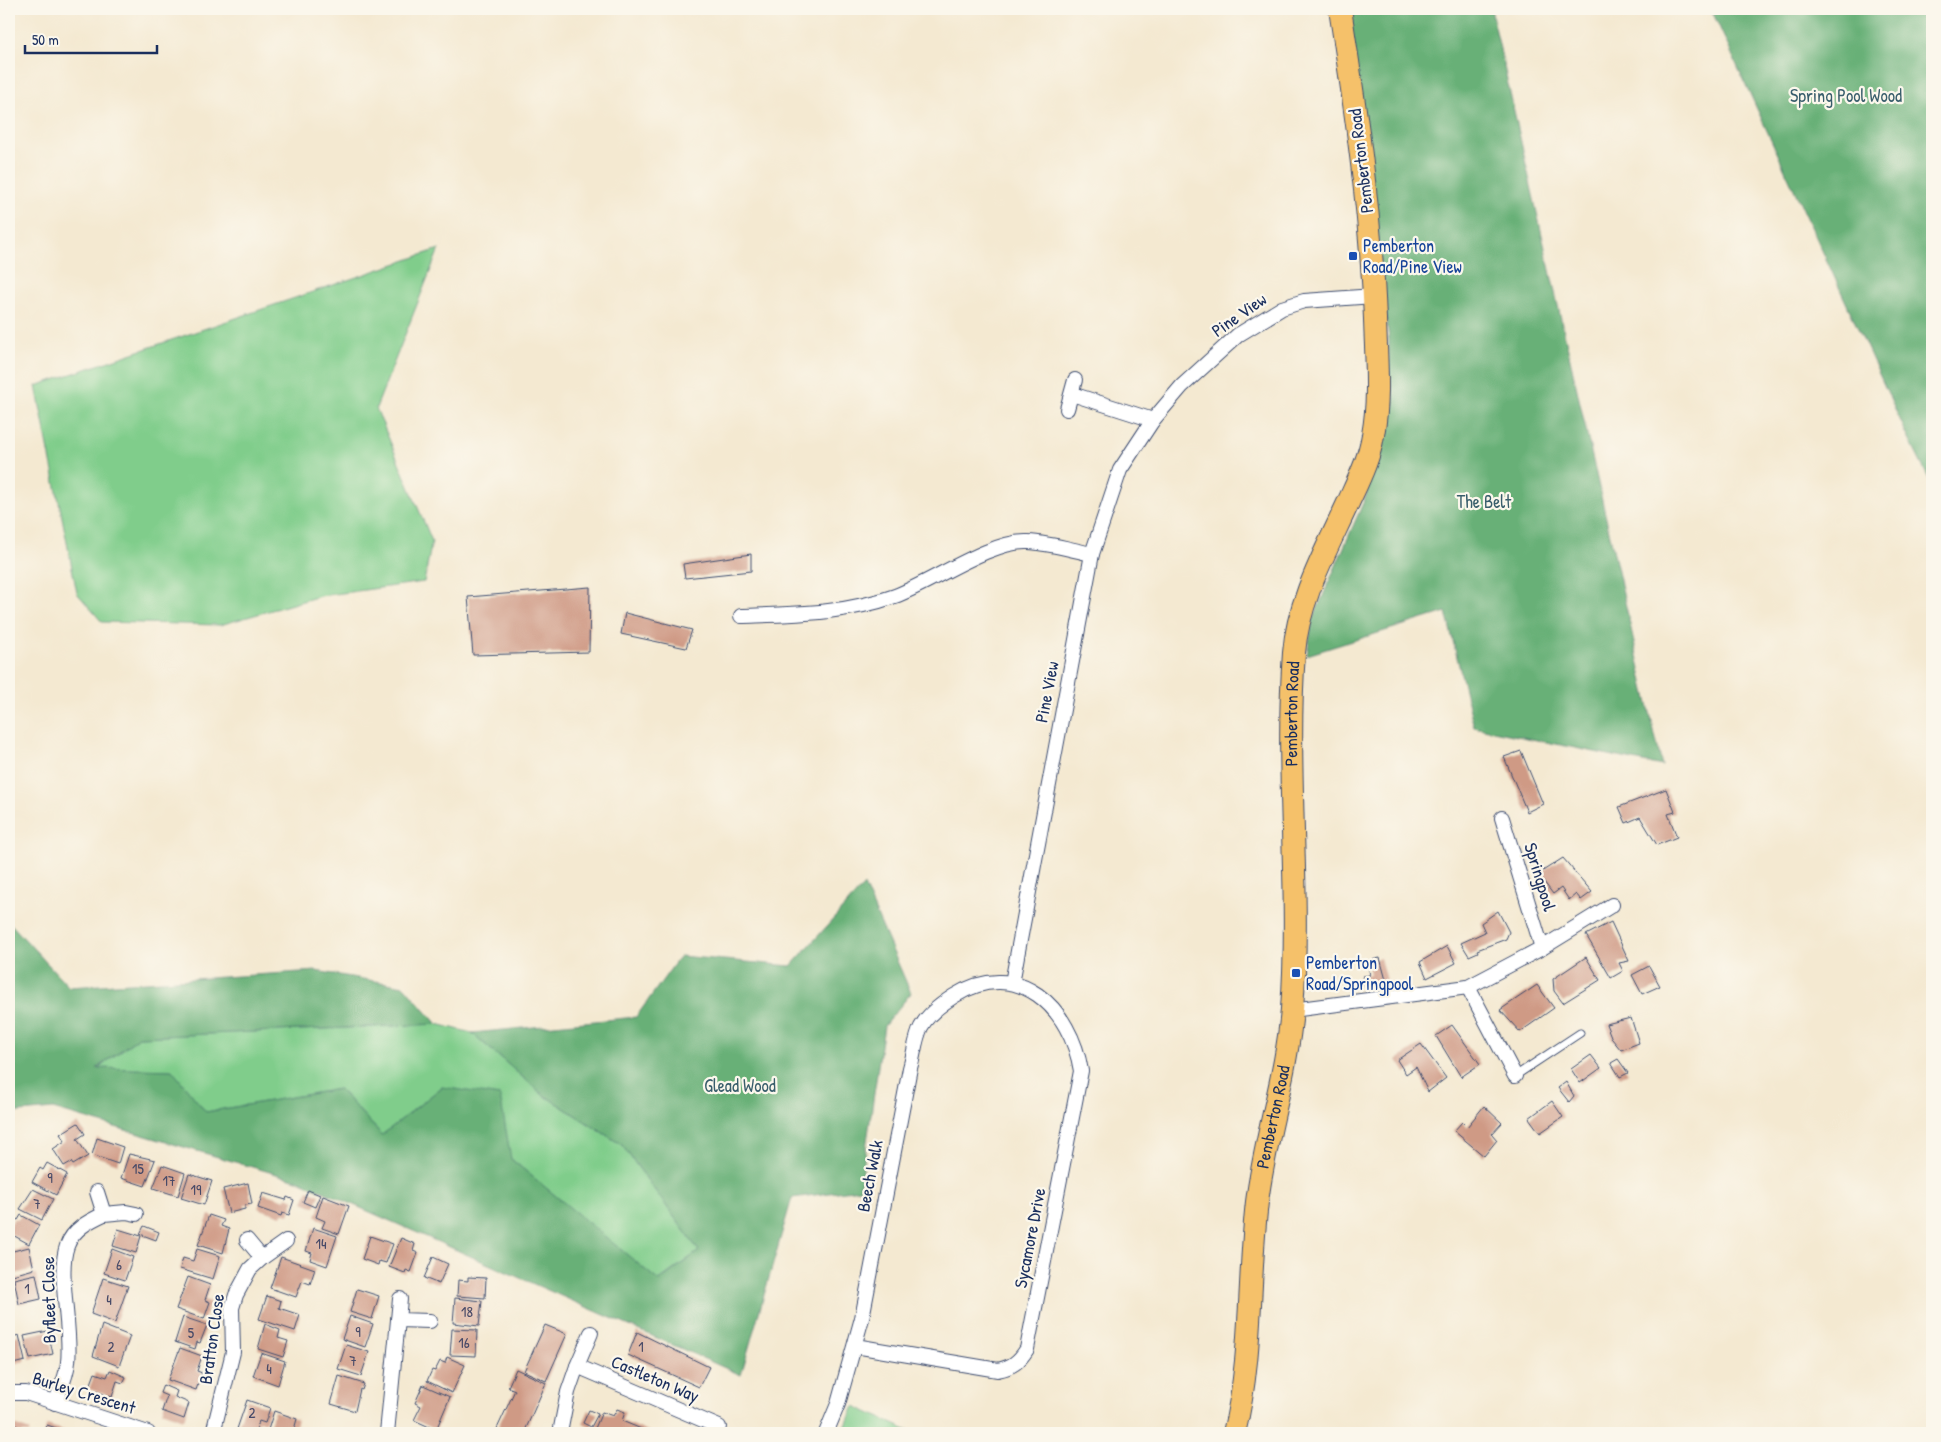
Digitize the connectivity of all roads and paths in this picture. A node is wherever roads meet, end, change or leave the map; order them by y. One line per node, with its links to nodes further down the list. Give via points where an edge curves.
1 (1340, 9): 2 (main road, Pemberton Road, via 1363,162)
2 (1374, 296): 4 (street, Pine View, via 1304,301 1264,318 1209,359); 12 (main road, Pemberton Road, via 1377,382 1372,442 1360,478 1314,577 1294,647 1291,725)
3 (1068, 409): 4 (street, via 1073,387)
4 (1154, 420): 5 (street, Pine View, via 1120,470)
5 (1092, 554): 6 (street, via 1027,542 995,549 896,595 864,604 826,612); 10 (street, Pine View)
6 (740, 616)
7 (1502, 818): 9 (street, Springpool)
8 (1612, 905): 9 (street, Springpool)
9 (1542, 948): 11 (street, Springpool)
10 (1012, 983): 25 (street, Beech Walk, via 996,982 962,991 946,1001 921,1027); 25 (street, Sycamore Drive, via 1041,996 1064,1020 1078,1052 1081,1071 1027,1349 1009,1368 998,1370)
11 (1468, 987): 12 (street, Springpool); 14 (street)
12 (1292, 1010): 35 (main road, Pemberton Road, via 1257,1201 1248,1340 1240,1410)
13 (1580, 1033): 14 (lane)
14 (1515, 1076)
15 (98, 1192): 16 (street)
16 (104, 1214): 17 (street, Byfleet Close); 28 (street, Byfleet Close, via 78,1230 67,1245 64,1272 69,1321 68,1362)
17 (136, 1214)
18 (247, 1240): 20 (street)
19 (286, 1242): 20 (street, Bratton Close)
20 (262, 1258): 31 (street, Bratton Close, via 250,1269 232,1308 233,1352)
21 (400, 1299): 22 (street)
22 (398, 1320): 23 (street); 32 (street)
23 (430, 1321)
24 (591, 1333): 26 (street)
25 (855, 1346): 34 (street, Beech Walk)
26 (577, 1366): 29 (street, Castleton Way); 33 (street)
27 (9, 1393): 28 (street, Burley Crescent, via 26,1393)
28 (55, 1402): 30 (street, Burley Crescent)
29 (719, 1427)
30 (148, 1433)
31 (213, 1433)
32 (387, 1433)
33 (560, 1433)
34 (826, 1433)
35 (1234, 1433)

